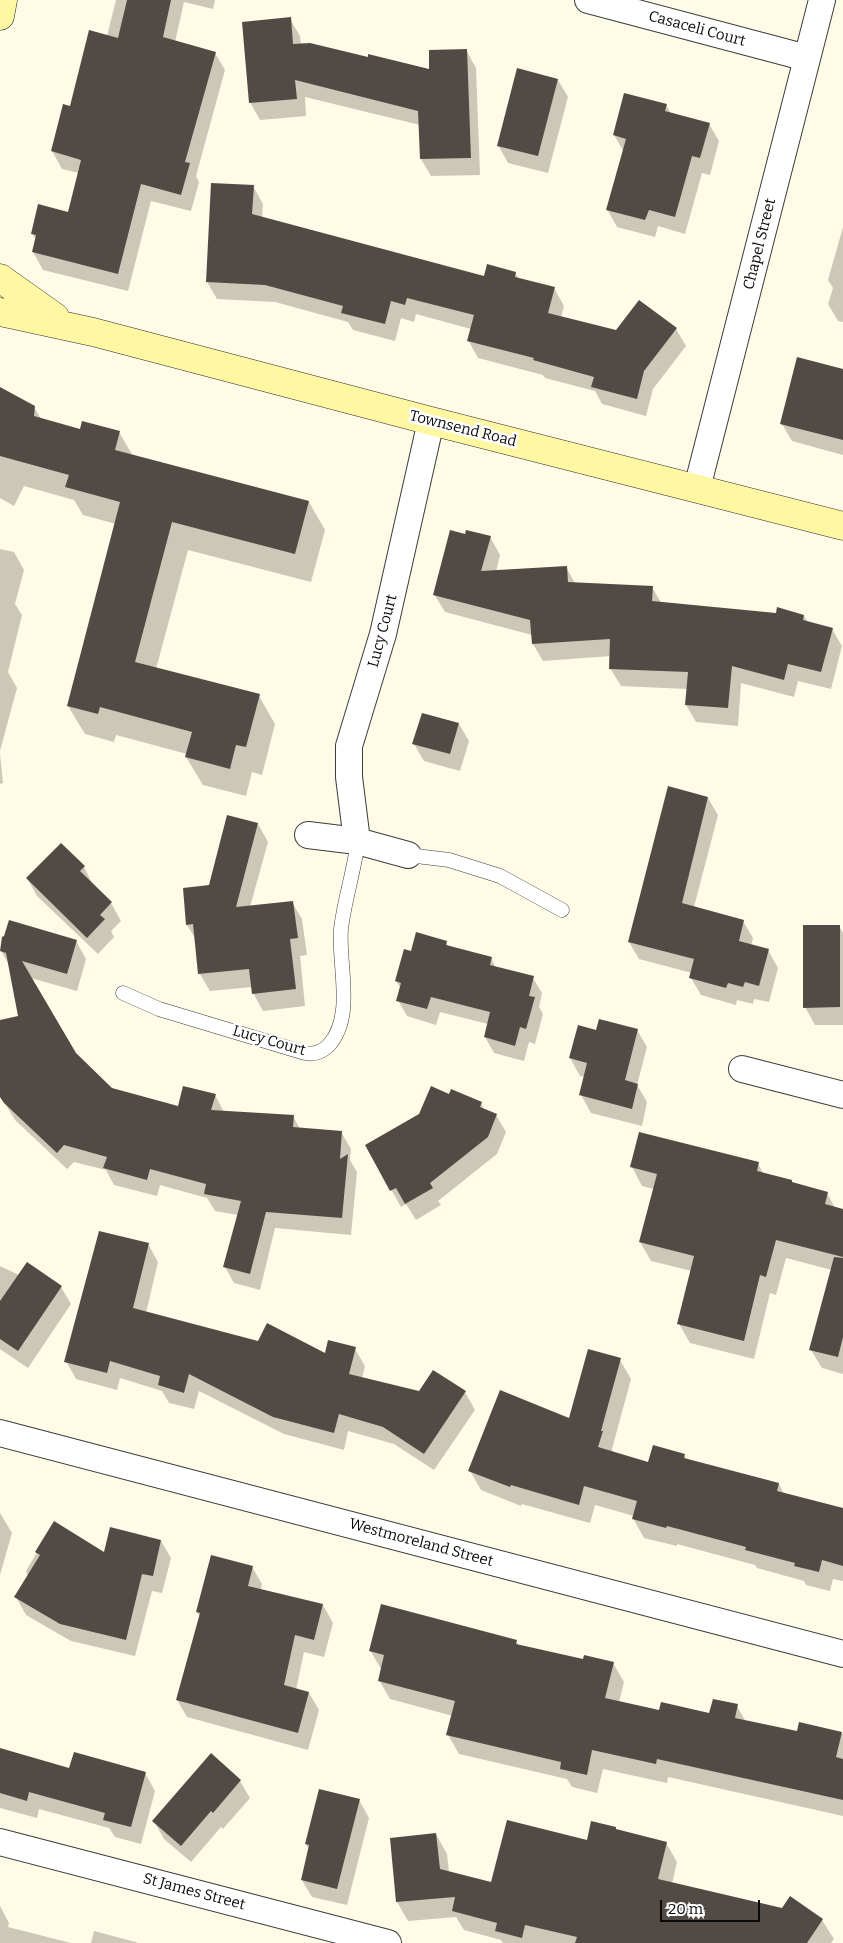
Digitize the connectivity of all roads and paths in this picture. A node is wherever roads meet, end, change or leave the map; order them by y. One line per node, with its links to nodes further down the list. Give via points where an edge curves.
1 (3, 0): 4 (main road)
2 (588, 0): 5 (street, Casaceli Court)
3 (822, 0): 5 (street, Chapel Street)
4 (0, 16)
5 (807, 58): 10 (street, Chapel Street)
6 (0, 278): 8 (main road, Townsend Road, via 52,315)
7 (0, 312): 8 (main road, Townsend Road)
8 (84, 330): 9 (main road, Townsend Road)
9 (431, 421): 10 (main road, Townsend Road); 13 (street, Lucy Court, via 384,634 349,746 349,777)
10 (697, 488): 11 (main road, Townsend Road)
11 (843, 526)
12 (308, 835): 13 (street)
13 (357, 841): 14 (street); 16 (lane, Lucy Court, via 341,930 342,1015 338,1032 324,1050 308,1054 159,1009)
14 (408, 855): 15 (lane, via 449,860 500,876)
15 (562, 910)
16 (123, 993)
17 (742, 1070): 18 (street)
18 (843, 1095)
19 (0, 1433): 20 (street, Westmoreland Street)
20 (843, 1654)
21 (0, 1842): 22 (street, St James Street)
22 (388, 1943)

